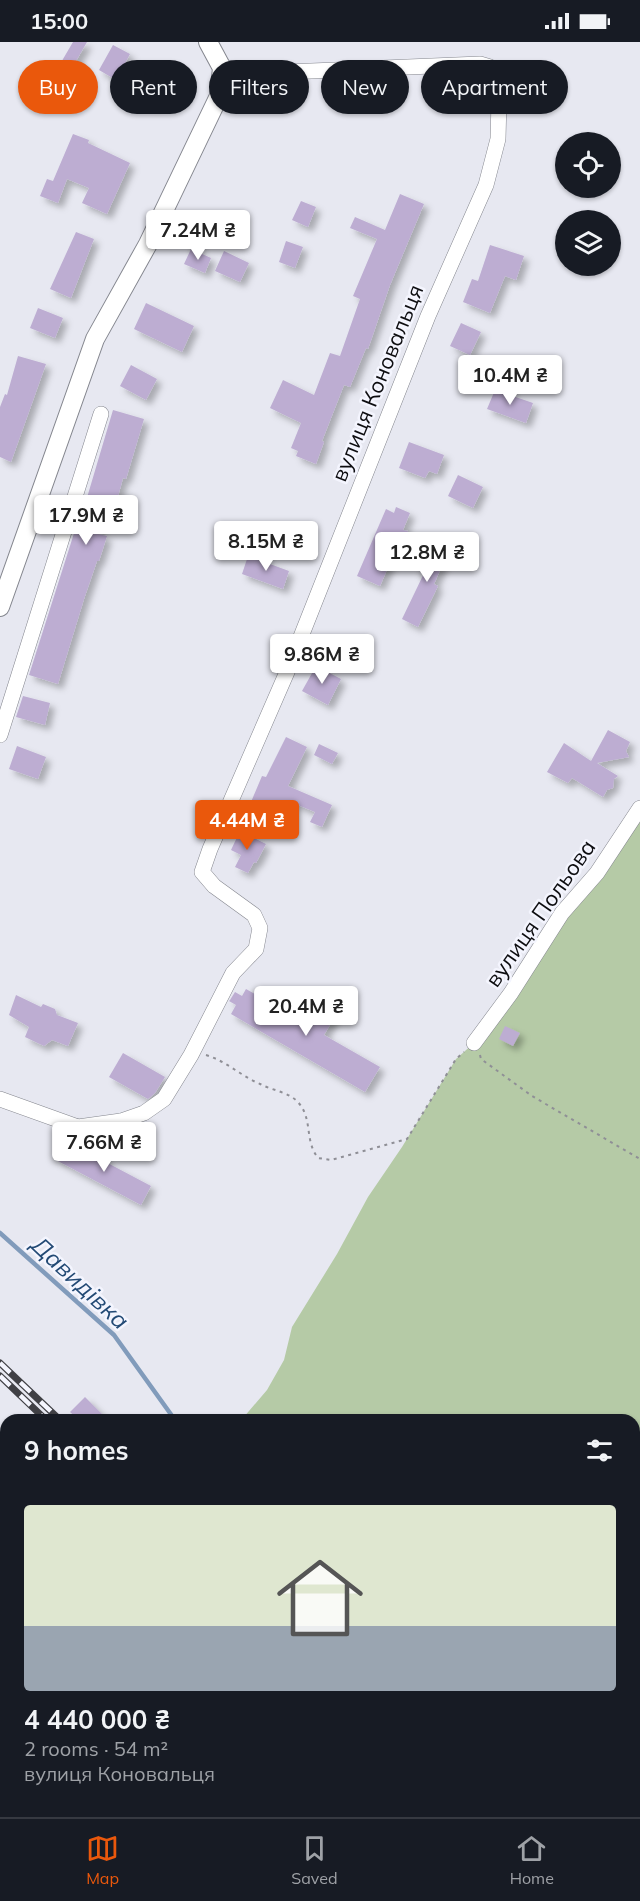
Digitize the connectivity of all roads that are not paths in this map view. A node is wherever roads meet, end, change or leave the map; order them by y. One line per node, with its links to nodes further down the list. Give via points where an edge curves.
1 (208, 42): 2 (street)
2 (218, 60)
3 (309, 71): 10 (street, вулиця Коновальця, via 480,64 490,67 496,76 499,100 498,139 486,185 428,316 287,672 202,872 214,886 254,915 260,928 256,949 233,974 164,1099 144,1113 121,1121 78,1127)
4 (210, 114): 6 (street, via 148,244 95,339)
5 (101, 414): 7 (street)
6 (0, 607)
7 (0, 735)
8 (640, 808): 9 (street, вулиця Польова, via 597,873 562,913)
9 (474, 1043)
10 (0, 1099)

